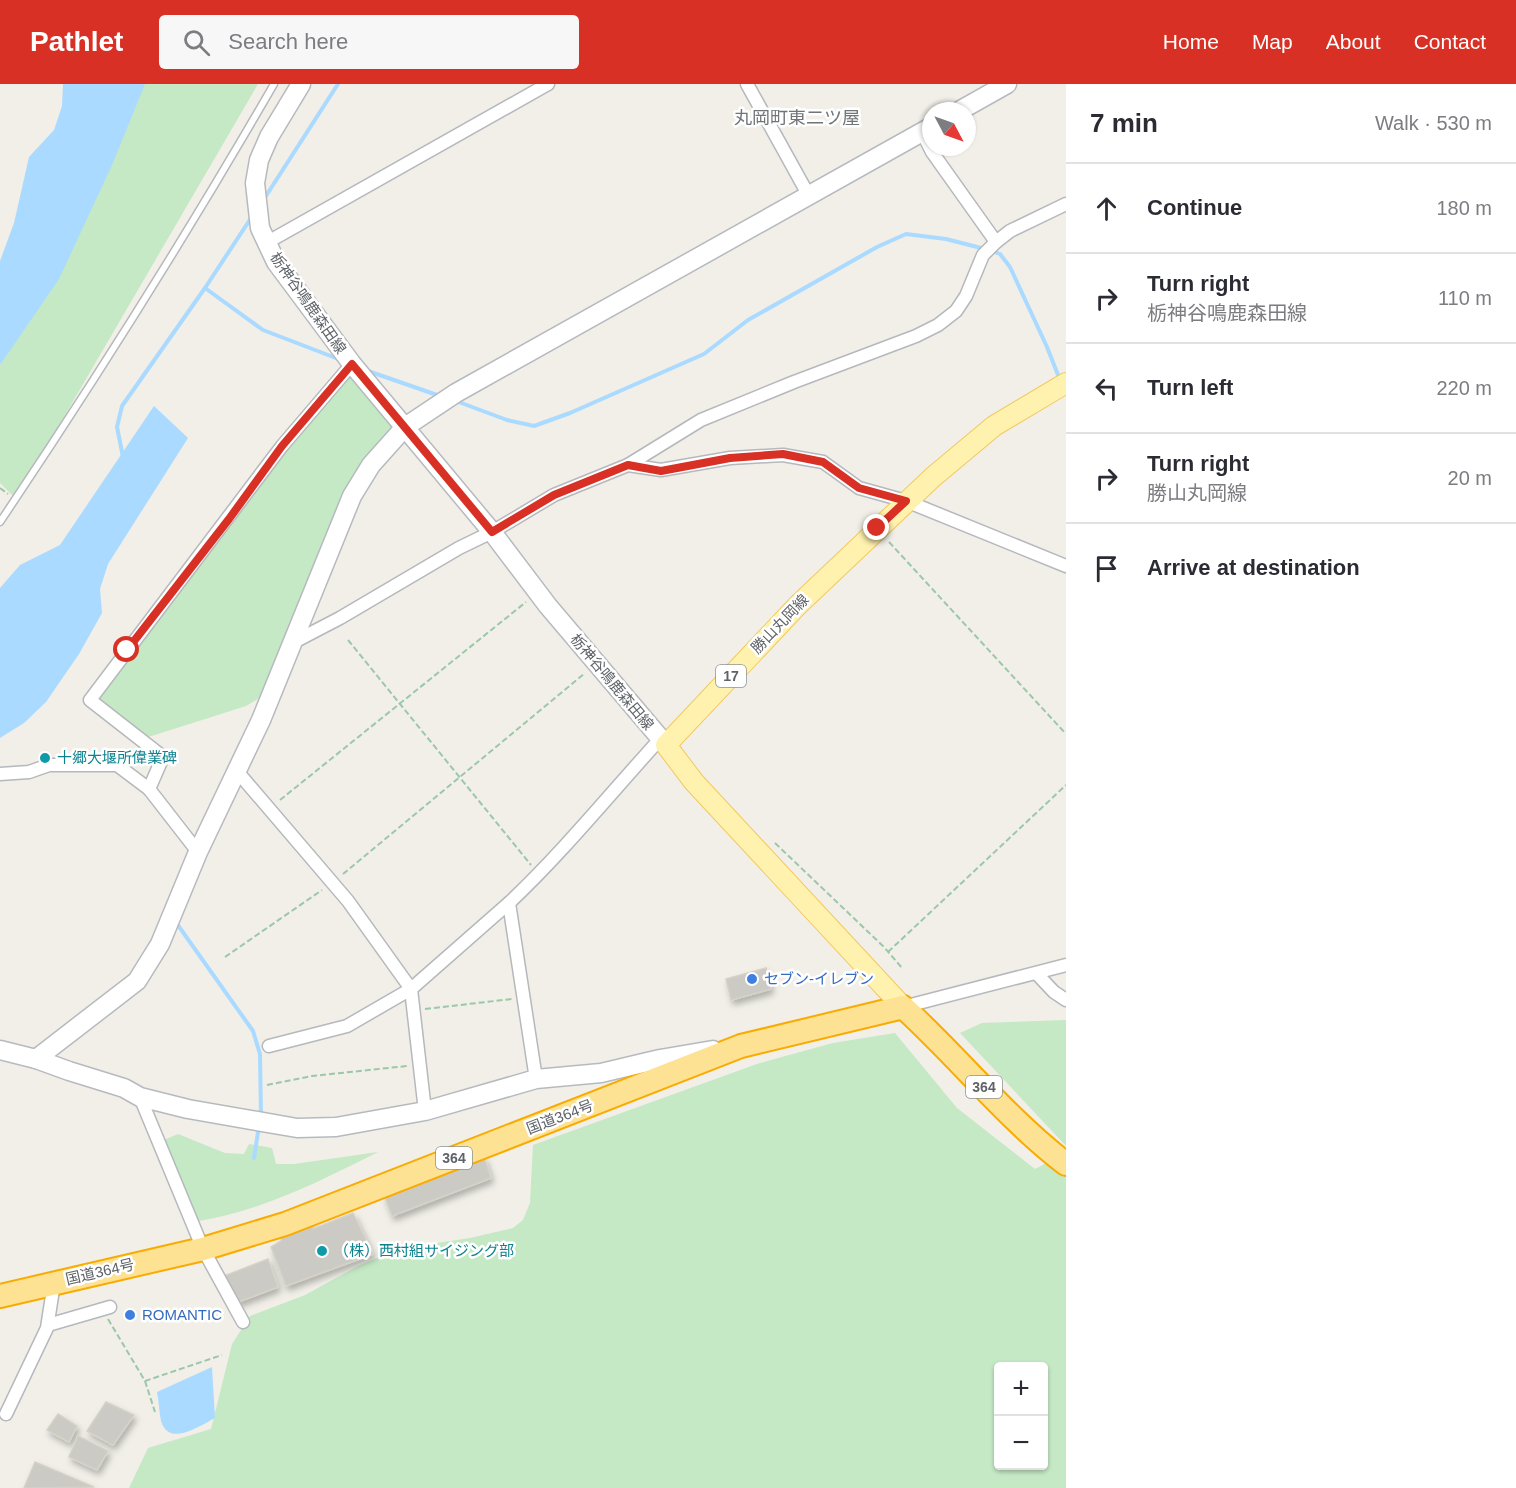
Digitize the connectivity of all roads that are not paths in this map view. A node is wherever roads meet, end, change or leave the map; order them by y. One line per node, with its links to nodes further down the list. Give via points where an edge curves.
1 (274, 84): 18 (lane, via 124,331)
2 (301, 84): 11 (street, 栃神谷鳴鹿森田線, via 259,160 255,183)
3 (548, 84): 11 (street)
4 (747, 84): 9 (street)
5 (1007, 84): 6 (street)
6 (975, 102)
7 (922, 131): 9 (street)
8 (935, 156): 12 (street)
9 (809, 196): 15 (street, via 456,393)
10 (1066, 204): 12 (street)
11 (263, 235): 13 (street, 栃神谷鳴鹿森田線, via 293,287)
12 (996, 242): 16 (street, via 983,255 956,311 938,325 701,420)
13 (352, 364): 15 (street, 栃神谷鳴鹿森田線); 25 (street, via 282,446 90,700 163,757)
14 (1066, 383): 17 (main road, 勝山丸岡線 / 17, via 994,426)
15 (405, 427): 19 (street, 栃神谷鳴鹿森田線); 21 (street, via 371,465 352,496)
16 (628, 465): 17 (street, via 661,471 730,458 783,454 823,462 859,488); 19 (street, via 554,495)
17 (906, 501): 20 (street); 22 (main road, 勝山丸岡線 / 17)
18 (0, 522)
19 (492, 532): 21 (street); 22 (street, 栃神谷鳴鹿森田線, via 537,593)
20 (1066, 566)
21 (294, 642): 23 (street)
22 (663, 742): 27 (street); 32 (main road, via 693,782)
23 (236, 770): 26 (street); 30 (street, via 333,883)
24 (0, 774): 25 (street, via 49,765 117,765)
25 (150, 789): 26 (street)
26 (198, 852): 36 (street, via 160,944 137,981)
27 (509, 903): 30 (street); 37 (street)
28 (1066, 965): 29 (street)
29 (1037, 974): 31 (street); 32 (street)
30 (411, 989): 33 (street, via 346,1026); 39 (street)
31 (1066, 1000)
32 (903, 1006): 34 (highway, 国道364号 / 364); 40 (highway, 364, via 1034,1140)
33 (269, 1046)
34 (741, 1046): 37 (street, via 601,1073); 41 (highway, 国道364号 / 364, via 285,1224)
35 (0, 1050): 36 (street)
36 (36, 1059): 38 (street)
37 (536, 1079): 39 (street)
38 (140, 1097): 39 (street, via 297,1128 336,1127); 41 (street)
39 (425, 1112)
40 (1066, 1164)
41 (203, 1249): 42 (highway, 国道364号 / 364); 45 (street)
42 (54, 1283): 43 (highway, 国道364号 / 364); 46 (street)
43 (0, 1296)
44 (106, 1309): 46 (street)
45 (243, 1322)
46 (48, 1325): 47 (street)
47 (6, 1414)

